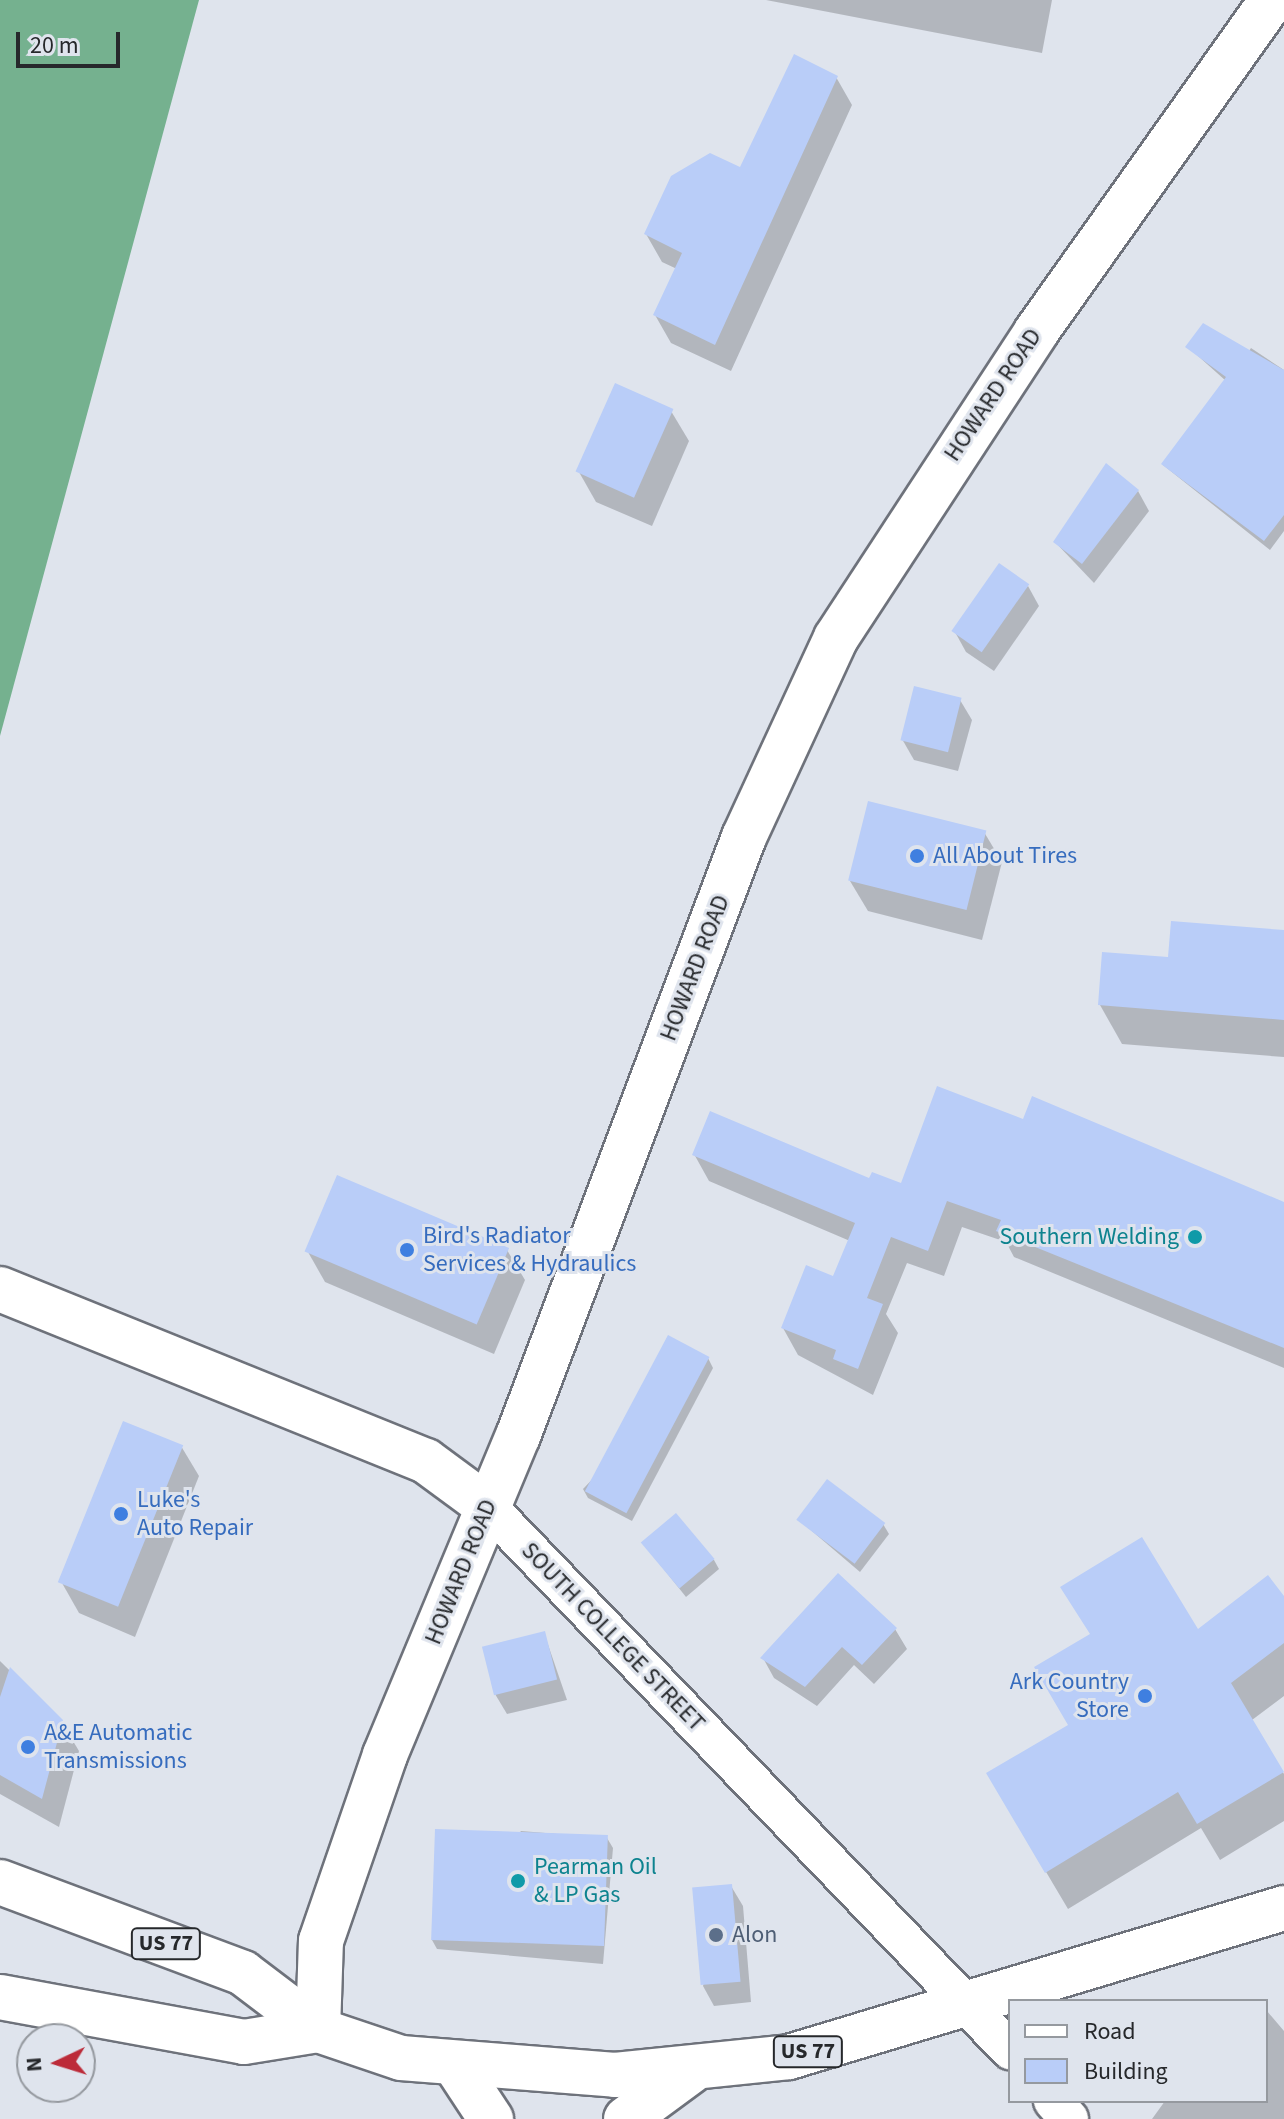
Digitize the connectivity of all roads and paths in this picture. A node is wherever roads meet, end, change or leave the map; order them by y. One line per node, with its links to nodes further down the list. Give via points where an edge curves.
1 (1272, 0): 3 (main road, HOWARD ROAD, via 1020,356 836,638 744,837)
2 (0, 1289): 3 (main road, SOUTH COLLEGE STREET, via 426,1461)
3 (487, 1506): 7 (street, SOUTH COLLEGE STREET); 8 (main road, HOWARD ROAD, via 385,1755 321,1941)
4 (0, 1882): 8 (main road, US 77, via 243,1973)
5 (1284, 1908): 7 (main road, US 77)
6 (16, 2001): 8 (main road, US 77, via 244,2042)
7 (971, 2005): 9 (street, SOUTH COLLEGE STREET); 11 (main road, US 77, via 789,2057)
8 (318, 2030): 10 (main road, US 77, via 401,2058)
9 (1008, 2048)
10 (456, 2066): 11 (main road, US 77, via 615,2075); 13 (main road)
11 (691, 2071): 14 (main road)
12 (1055, 2103): 15 (street)
13 (491, 2119)
14 (626, 2119)
15 (1069, 2119)

